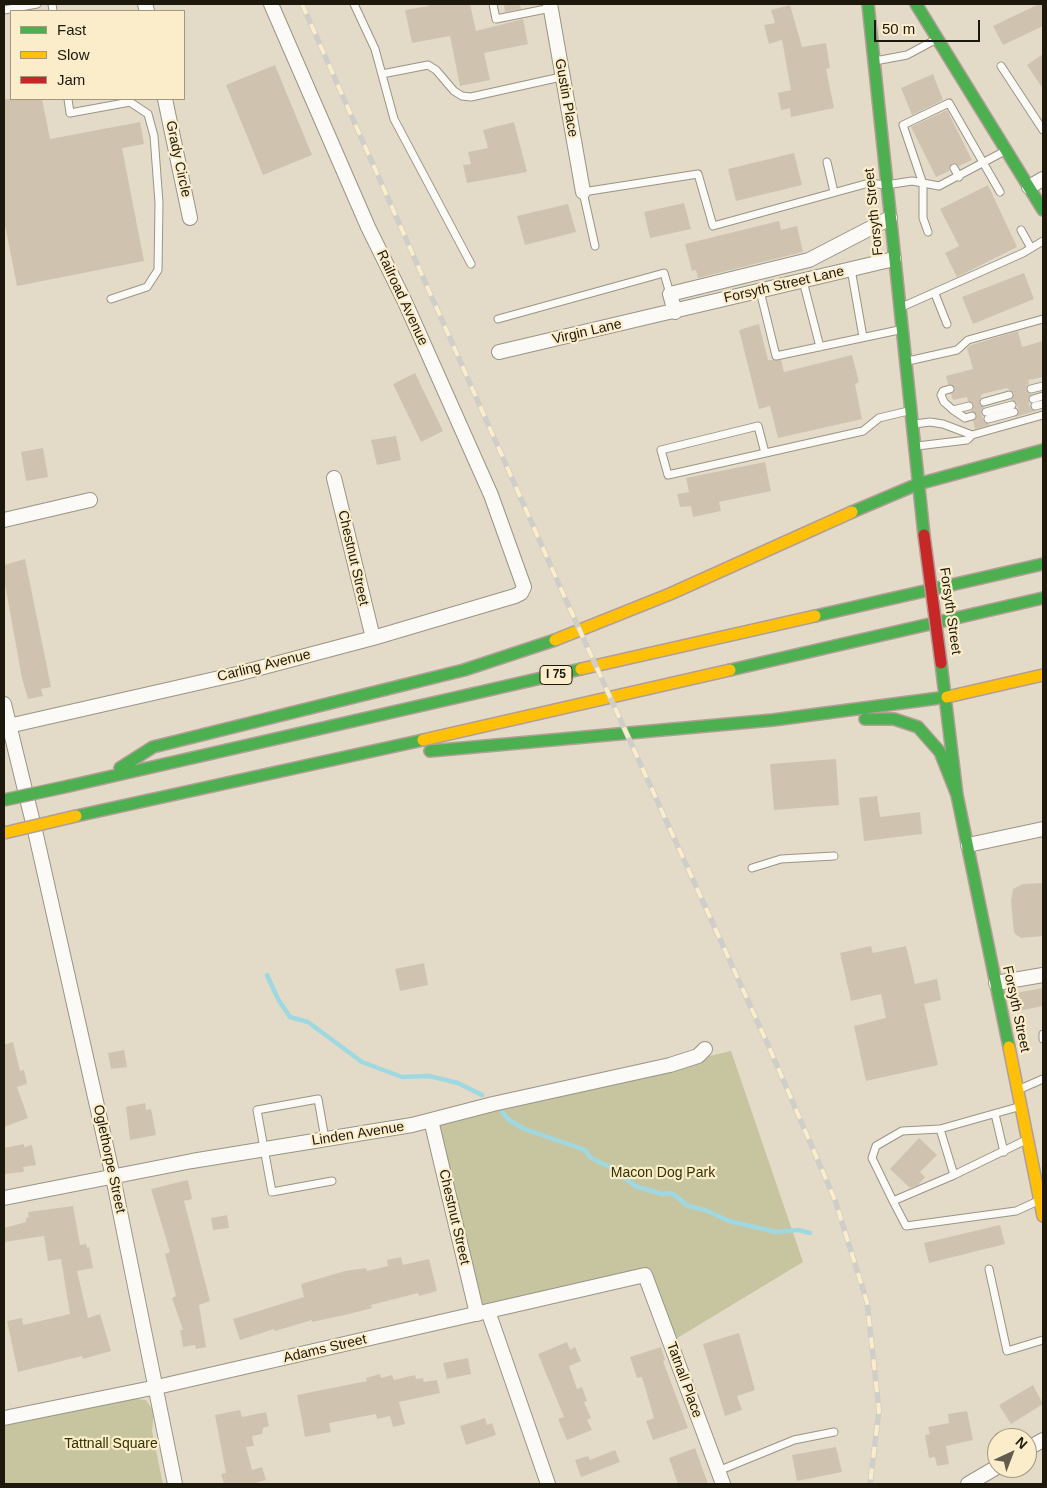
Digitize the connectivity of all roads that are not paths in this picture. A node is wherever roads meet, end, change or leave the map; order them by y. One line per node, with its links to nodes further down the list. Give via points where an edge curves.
1 (37, 4): 8 (lane)
2 (271, 4): 80 (street, Railroad Avenue, via 368,227 491,495 524,587)
3 (354, 4): 12 (lane)
4 (493, 4): 7 (lane, via 496,18)
5 (868, 4): 10 (main road, Forsyth Street)
6 (916, 4): 9 (main road)
7 (550, 6): 13 (street, Gustin Place)
8 (4, 10)
9 (938, 38): 10 (lane, via 907,56); 18 (main road)
10 (873, 61): 25 (main road, Forsyth Street)
11 (1001, 66): 17 (lane)
12 (382, 74): 13 (lane, via 428,66 436,70 454,91 471,97); 39 (lane, via 394,119)
13 (561, 77): 27 (street, Gustin Place)
14 (68, 100): 15 (lane, via 70,113)
15 (130, 100): 45 (lane, via 148,114 154,136 159,203 158,270 147,287)
16 (165, 100): 31 (street, Grady Circle)
17 (1043, 130)
18 (1006, 150): 20 (lane); 26 (main road)
19 (827, 162): 28 (lane)
20 (983, 164): 22 (lane); 24 (lane, via 948,103 903,125); 29 (lane)
21 (954, 168): 22 (lane)
22 (959, 177): 24 (lane, via 939,186)
23 (1043, 179): 26 (street)
24 (924, 184): 25 (lane, via 912,181); 34 (lane, via 923,218)
25 (886, 185): 28 (lane, via 869,183); 32 (main road, Forsyth Street)
26 (1029, 188): 30 (main road)
27 (583, 192): 28 (lane, via 698,174 713,226); 36 (lane)
28 (834, 192)
29 (1000, 192)
30 (1043, 210)
31 (190, 218)
32 (890, 218): 38 (main road, Forsyth Street); 43 (street, via 809,260)
33 (1021, 230): 37 (lane)
34 (928, 232)
35 (1043, 241): 37 (lane)
36 (595, 246)
37 (1031, 248): 44 (lane)
38 (894, 259): 40 (street, Forsyth Street Lane); 46 (main road, Forsyth Street)
39 (472, 264)
40 (851, 269): 41 (street, Forsyth Street Lane); 52 (lane)
41 (804, 281): 42 (street, Forsyth Street Lane); 53 (lane)
42 (760, 291): 47 (street, Forsyth Street Lane); 53 (lane, via 776,356)
43 (670, 294): 47 (street); 48 (lane, via 664,274)
44 (935, 294): 46 (lane); 50 (lane)
45 (110, 299)
46 (900, 308): 51 (main road, Forsyth Street)
47 (675, 312): 54 (street, Virgin Lane)
48 (498, 319)
49 (1043, 319): 55 (lane, via 968,340 957,350)
50 (947, 324)
51 (902, 330): 52 (lane); 55 (main road, Forsyth Street)
52 (863, 337): 53 (lane)
53 (820, 347)
54 (499, 352)
55 (905, 361): 66 (main road, Forsyth Street)
56 (1043, 386): 58 (lane)
57 (950, 389): 65 (lane, via 943,391 942,395 944,402)
58 (1031, 389)
59 (1009, 395): 61 (lane)
60 (1043, 396): 62 (lane, via 1034,403)
61 (984, 402)
62 (1043, 404)
63 (969, 406): 65 (lane)
64 (1013, 409): 68 (lane)
65 (953, 410): 69 (lane)
66 (910, 411): 70 (main road, Forsyth Street); 74 (lane, via 879,418 863,431)
67 (1043, 415): 71 (lane)
68 (987, 416)
69 (970, 419)
70 (912, 424): 71 (lane, via 943,424); 72 (main road, Forsyth Street)
71 (972, 435): 72 (lane, via 953,443)
72 (914, 446): 76 (main road, Forsyth Street)
73 (1043, 450): 76 (main road)
74 (765, 453): 74 (lane, via 668,475 662,450 758,426)
75 (334, 478): 82 (street, Chestnut Street)
76 (918, 484): 84 (main road, Forsyth Street, bridge); 89 (main road, via 580,631 464,670 153,747)
77 (90, 500): 78 (street)
78 (4, 520)
79 (1043, 564): 89 (main road, I 75)
80 (521, 594): 82 (street, Carling Avenue)
81 (1043, 598): 88 (main road)
82 (373, 638): 87 (street, Carling Avenue, via 237,674)
83 (1043, 674): 84 (main road)
84 (947, 697): 86 (main road); 90 (main road, Forsyth Street)
85 (4, 704): 87 (street, Oglethorpe Street)
86 (773, 720): 88 (main road, via 474,748); 90 (main road, via 881,718 907,722 918,727 933,742)
87 (6, 726): 114 (street, Oglethorpe Street, via 36,835)
88 (363, 754): 93 (main road, bridge)
89 (106, 777): 91 (main road, I 75, bridge)
90 (957, 794): 94 (main road, Forsyth Street)
91 (4, 800)
92 (1043, 829): 94 (street)
93 (4, 833)
94 (968, 845): 98 (main road, Forsyth Street)
95 (834, 856): 96 (lane, via 781,858)
96 (752, 868)
97 (1043, 975): 98 (street)
98 (996, 983): 103 (main road, Forsyth Street)
99 (1043, 1034): 100 (lane)
100 (1043, 1039)
101 (705, 1049): 106 (street, Linden Avenue, via 698,1056 670,1065)
102 (1043, 1079): 103 (lane)
103 (1018, 1091): 104 (main road, Forsyth Street)
104 (1021, 1106): 105 (lane); 109 (main road, Forsyth Street)
105 (995, 1114): 107 (lane); 111 (lane)
106 (431, 1120): 108 (street, Linden Avenue); 122 (street, Chestnut Street)
107 (940, 1129): 113 (lane); 118 (lane, via 902,1132 876,1146 872,1158)
108 (325, 1139): 110 (street, Linden Avenue); 110 (lane, via 318,1099 257,1110)
109 (1028, 1139): 111 (lane); 112 (main road, Forsyth Street)
110 (264, 1149): 114 (street, Linden Avenue); 115 (lane, via 272,1192)
111 (1004, 1152): 113 (lane)
112 (1038, 1165): 117 (main road, Forsyth Street)
113 (954, 1175): 118 (lane)
114 (113, 1177): 116 (street, Linden Avenue); 124 (street, Oglethorpe Street)
115 (332, 1181)
116 (4, 1198)
117 (1042, 1199): 118 (lane, via 1016,1211 906,1226); 119 (main road, Forsyth Street)
118 (893, 1201)
119 (1043, 1216)
120 (989, 1269): 123 (lane, via 1007,1351)
121 (645, 1275): 122 (street, Adams Street); 128 (street, Tatnall Place)
122 (482, 1313): 124 (street, Adams Street); 130 (street, Chestnut Street)
123 (1043, 1340)
124 (157, 1387): 125 (street, Adams Street); 129 (street, Oglethorpe Street)
125 (4, 1418)
126 (834, 1432): 128 (lane, via 794,1440)
127 (987, 1473): 131 (street)
128 (720, 1478)
129 (175, 1484)
130 (548, 1484)
131 (968, 1484)

